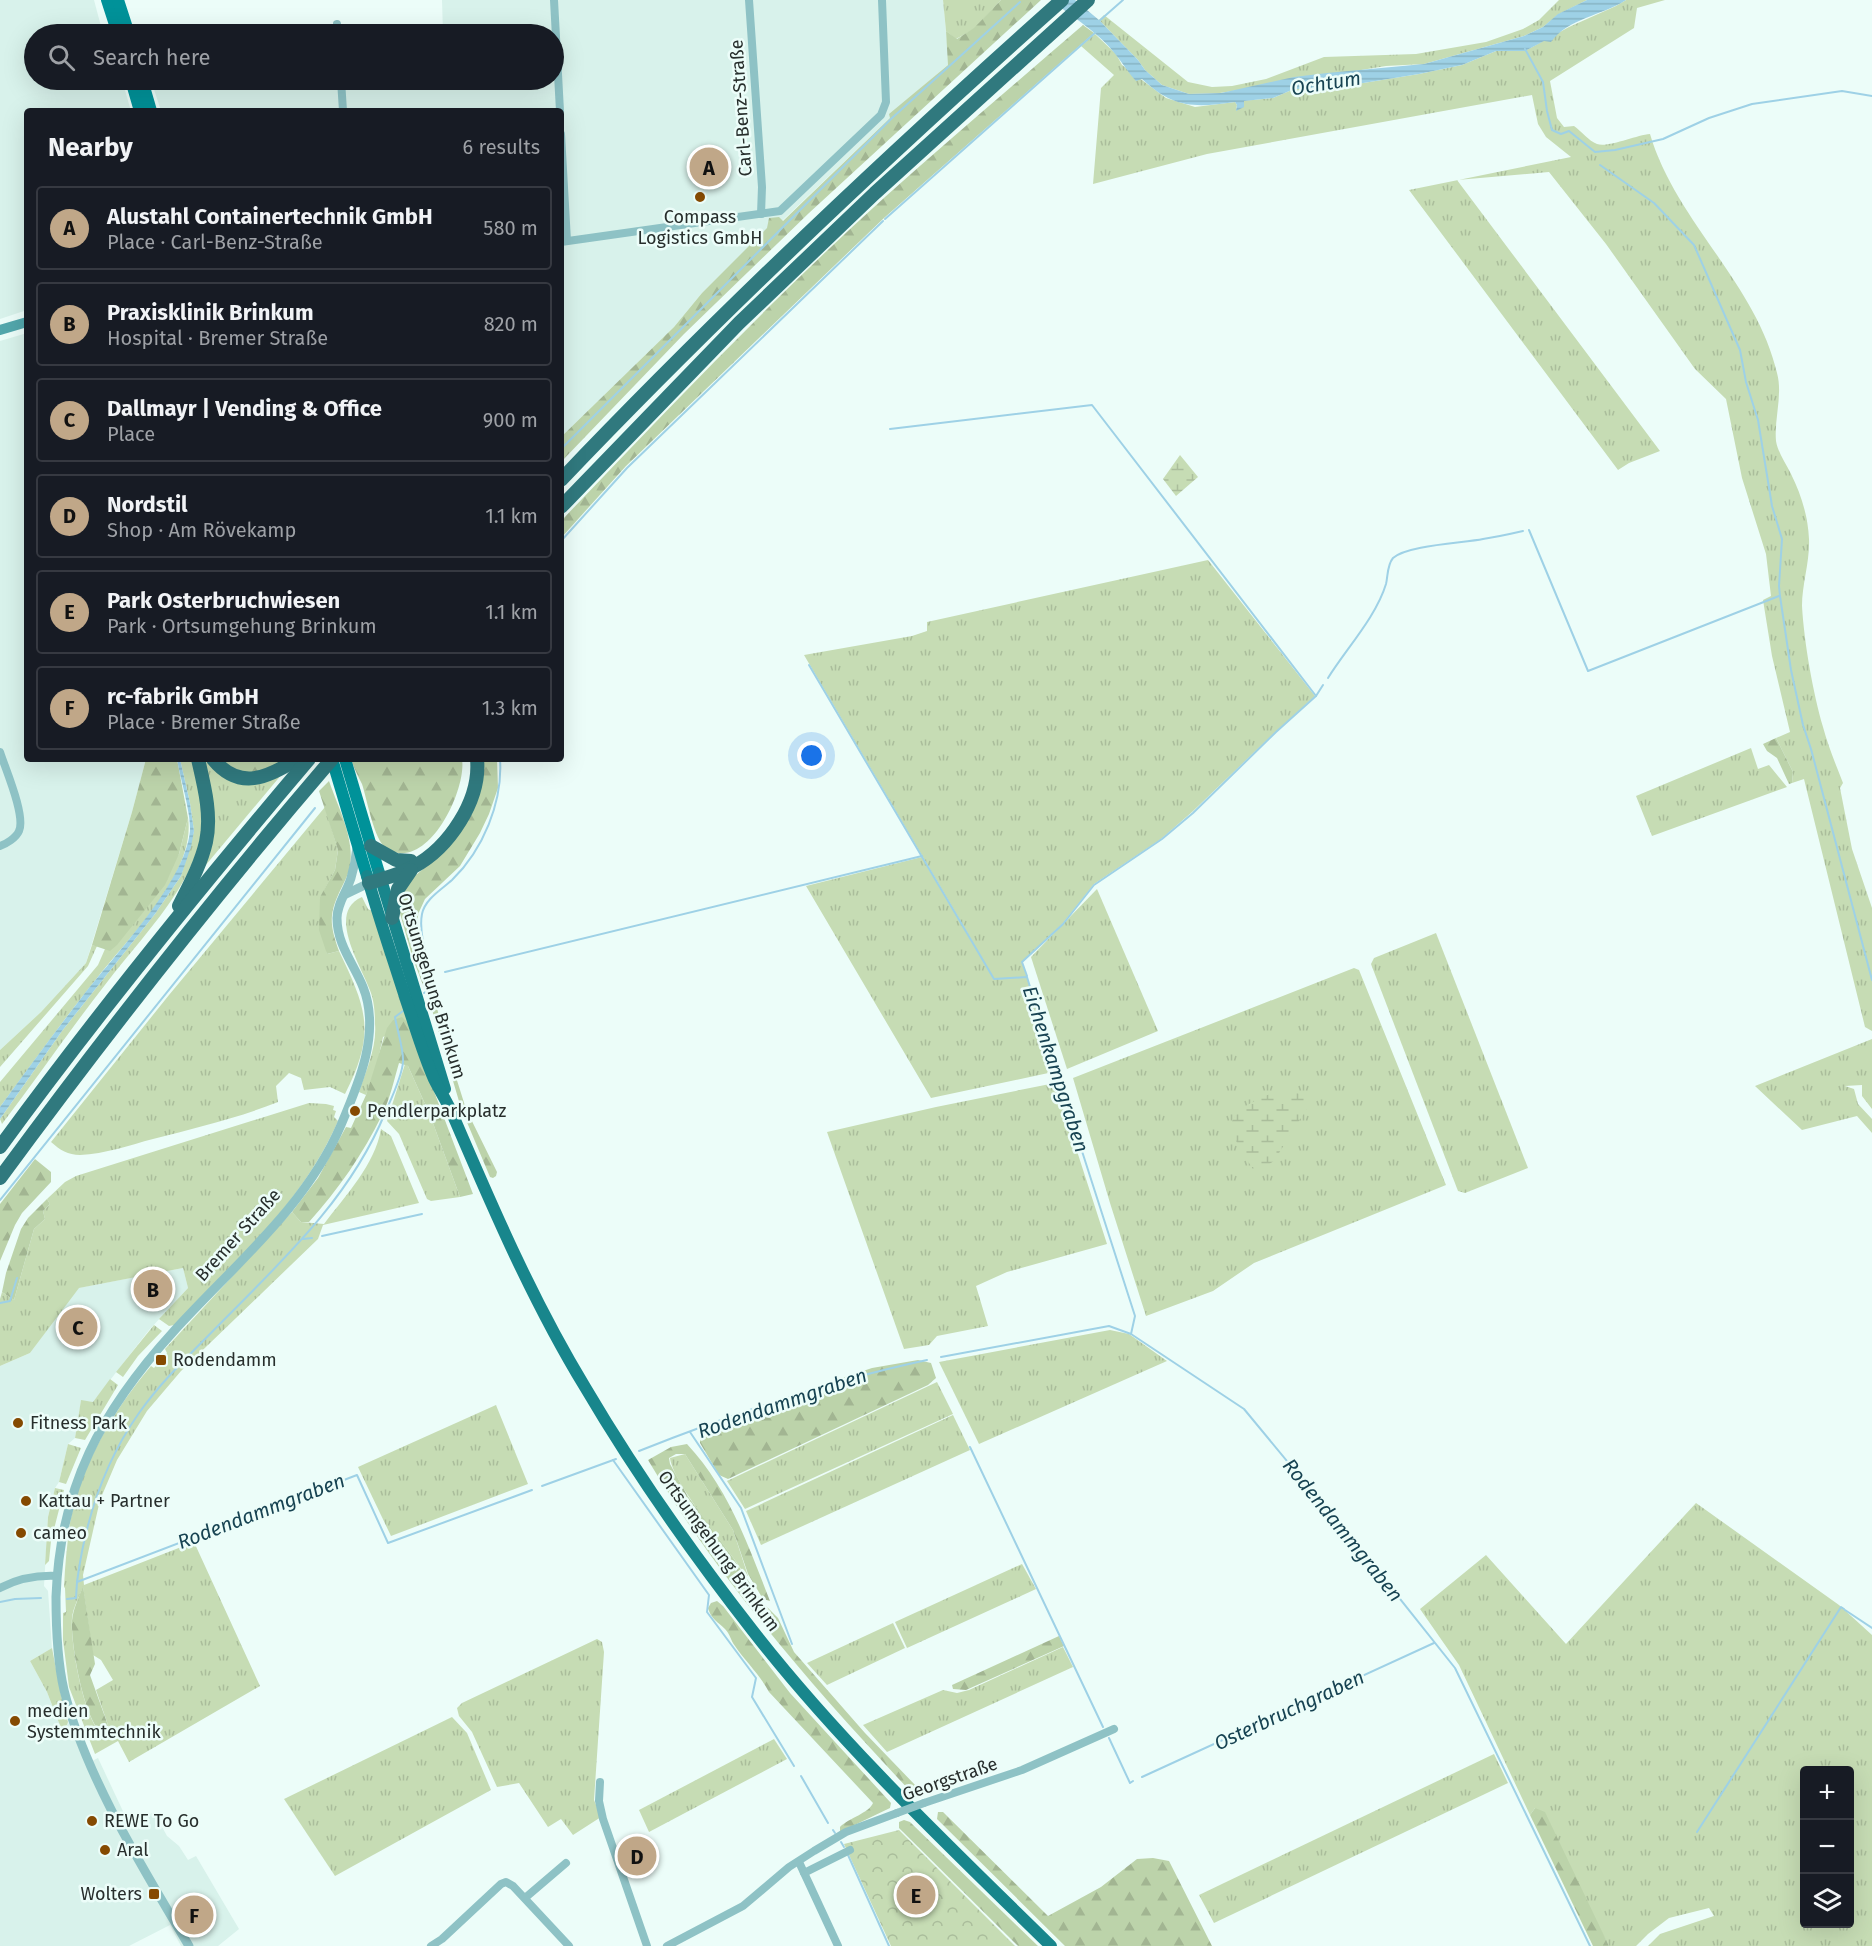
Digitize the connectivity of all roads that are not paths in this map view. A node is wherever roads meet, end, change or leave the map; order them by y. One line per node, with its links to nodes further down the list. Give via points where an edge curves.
1 (107, 0): 8 (main road)
2 (118, 0): 9 (main road)
3 (554, 0): 10 (street)
4 (749, 0): 19 (street, Carl-Benz-Straße)
5 (882, 0): 19 (street, via 886,102 881,115 780,211)
6 (1062, 0): 23 (highway, via 734,303)
7 (1087, 1): 24 (highway, via 747,315)
8 (115, 24)
9 (126, 24)
10 (555, 24)
11 (134, 90): 15 (main road)
12 (145, 90): 16 (main road)
13 (342, 90): 17 (street)
14 (559, 90): 18 (street)
15 (139, 108)
16 (150, 108)
17 (343, 108)
18 (560, 108)
19 (761, 214): 20 (street)
20 (564, 241)
21 (24, 323): 22 (main road)
22 (0, 330)
23 (564, 477)
24 (565, 502)
25 (0, 752): 36 (street, via 20,817 19,832)
26 (199, 762): 41 (highway, via 208,819 207,840)
27 (217, 762): 28 (highway, via 231,774 255,779)
28 (292, 762)
29 (307, 762): 41 (highway)
30 (329, 762): 44 (highway, via 195,923)
31 (333, 762): 35 (main road)
32 (346, 762): 35 (main road)
33 (469, 762): 37 (highway, via 456,812 439,838)
34 (477, 762): 37 (highway, via 476,782 462,817 442,845)
35 (364, 845): 37 (highway); 38 (main road); 39 (street, Bremer Straße)
36 (0, 846)
37 (412, 864): 38 (highway); 40 (highway, via 398,888)
38 (374, 878): 39 (street, via 355,881); 40 (highway, Ortsumgehung Brinkum); 42 (highway, Ortsumgehung Brinkum, via 415,1025)
39 (346, 891): 45 (street, Bremer Straße, via 338,912 339,933 365,991 371,1024 363,1064 341,1126 321,1164 290,1206 172,1333 115,1406 92,1444 74,1488 62,1534)
40 (392, 918): 42 (highway, Ortsumgehung Brinkum)
41 (171, 926): 43 (highway)
42 (451, 1111): 60 (highway, Ortsumgehung Brinkum, via 538,1301 584,1386 675,1527 755,1634 846,1739)
43 (0, 1147)
44 (0, 1178)
45 (57, 1576): 46 (street, via 35,1575); 54 (street, Bremer Straße, via 59,1662 76,1726 99,1784)
46 (0, 1588)
47 (1113, 1729): 50 (street, Georgstraße, bridge, via 1022,1770 846,1832)
48 (600, 1782): 57 (street, via 601,1811)
49 (850, 1850): 52 (street)
50 (799, 1862): 52 (street); 58 (street, Georgstraße, via 743,1906)
51 (566, 1863): 53 (street)
52 (804, 1873): 59 (street)
53 (525, 1898): 55 (street, via 513,1886 501,1884); 56 (street)
54 (189, 1946)
55 (430, 1946)
56 (569, 1946)
57 (647, 1946)
58 (667, 1946)
59 (838, 1946)
60 (1051, 1946)

